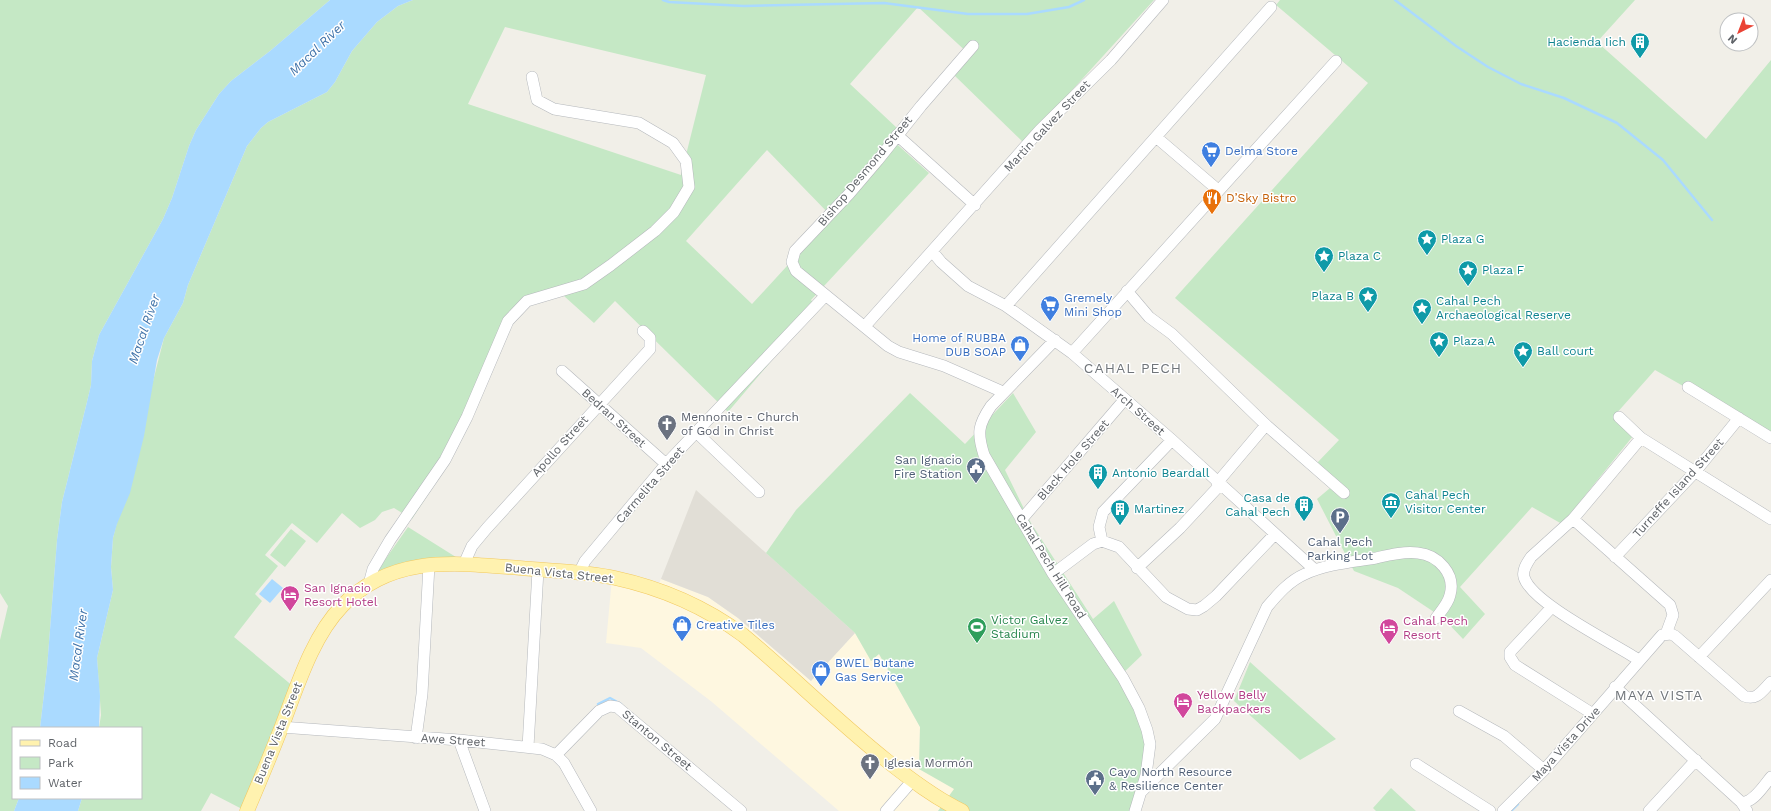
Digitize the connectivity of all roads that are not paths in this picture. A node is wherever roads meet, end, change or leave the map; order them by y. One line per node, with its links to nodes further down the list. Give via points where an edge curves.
1 (1163, 0): 9 (street, Martin Galvez Street, via 1111,60 1040,130)
2 (1271, 8): 7 (street)
3 (973, 46): 6 (street, Bishop Desmond Street)
4 (1336, 61): 8 (street)
5 (532, 77): 49 (street, via 537,100 554,109 639,124 673,143 686,161 689,187 674,212 655,231 611,265 584,284 527,301 508,321 467,417 445,460 390,540 373,569)
6 (897, 135): 9 (street); 12 (street, Bishop Desmond Street, via 849,194 795,251 792,262 796,271)
7 (1156, 137): 8 (street); 13 (street)
8 (1218, 190): 11 (street)
9 (974, 205): 10 (street, Martin Galvez Street)
10 (932, 251): 13 (street, Arch Street, via 968,286); 14 (street, Martin Galvez Street)
11 (1127, 291): 17 (street); 25 (street, via 1150,317 1172,334)
12 (825, 296): 14 (street, Bishop Desmond Street); 26 (street, Carmelita Street)
13 (1006, 306): 16 (street, Arch Street)
14 (865, 326): 20 (street, Bishop Desmond Street, via 899,352 944,366)
15 (643, 331): 22 (street, Apollo Street, via 650,338 650,349)
16 (1054, 340): 17 (street, Arch Street); 20 (street, Cahal Pech Hill Road)
17 (1072, 353): 21 (street, Arch Street)
18 (562, 371): 22 (street, Bedran Street)
19 (1688, 388): 24 (street)
20 (1003, 392): 37 (street, Cahal Pech Hill Road, via 983,418 979,428 980,441 984,455)
21 (1125, 399): 29 (street, Arch Street); 37 (street, Black Hole Street)
22 (598, 404): 30 (street, Bedran Street); 41 (street, Apollo Street, via 487,528 472,546)
23 (1619, 417): 27 (street)
24 (1739, 418): 28 (street); 31 (street, Turneffe Island Street)
25 (1266, 425): 32 (street); 34 (street)
26 (696, 432): 30 (street, Carmelita Street); 33 (street)
27 (1640, 438): 31 (street); 35 (street)
28 (1771, 438)
29 (1172, 440): 32 (street, Arch Street); 39 (street, via 1103,512 1099,527)
30 (666, 464): 46 (street, Carmelita Street, via 585,561)
31 (1695, 472): 36 (street); 40 (street, Turneffe Island Street)
32 (1219, 484): 38 (street, Arch Street); 43 (street, via 1180,528)
33 (759, 492)
34 (1344, 493)
35 (1573, 519): 40 (street); 50 (street, via 1531,558 1524,570 1527,584)
36 (1771, 519)
37 (1021, 520): 47 (street, Cahal Pech Hill Road)
38 (1274, 534): 43 (street, via 1216,596 1197,610 1188,609 1166,597); 45 (street, Arch Street)
39 (1102, 541): 43 (street, via 1119,547); 47 (street, via 1093,544)
40 (1615, 557): 52 (street, via 1670,605 1673,615)
41 (464, 564): 42 (main road, Buena Vista Street); 44 (main road, Buena Vista Street)
42 (429, 565): 49 (main road, Buena Vista Street, via 402,570); 60 (street, via 422,694)
43 (1137, 568)
44 (538, 570): 46 (main road, Buena Vista Street); 62 (street)
45 (1315, 570): 51 (street, via 1402,553 1417,552 1427,555 1444,566 1452,584 1447,604); 69 (street, via 1289,584 1267,608 1215,719)
46 (579, 573): 68 (main road, Buena Vista Street, via 614,578 668,594 700,608 729,625 864,742)
47 (1053, 574): 69 (street, Cahal Pech Hill Road, via 1123,678 1139,708 1150,744)
48 (1771, 580): 53 (street)
49 (369, 584): 59 (main road, Buena Vista Street, via 341,607 327,626 305,667)
50 (1552, 607): 54 (street); 58 (street, via 1510,652 1510,657 1515,665)
51 (1436, 618)
52 (1666, 634): 53 (street, via 1675,636); 54 (street, Maya Vista Drive, via 1659,637)
53 (1699, 656): 55 (street, via 1744,696 1757,696)
54 (1639, 660): 56 (street, Maya Vista Drive)
55 (1771, 682)
56 (1615, 687): 58 (street, Maya Vista Drive); 64 (street)
57 (1459, 711): 66 (street, via 1504,736)
58 (1593, 714): 66 (street, Maya Vista Drive)
59 (281, 727): 60 (street, Awe Street); 71 (main road, Buena Vista Street)
60 (416, 738): 61 (street, Awe Street)
61 (459, 740): 62 (street, Awe Street); 72 (street)
62 (528, 747): 63 (street, Awe Street)
63 (556, 755): 73 (street, via 571,773); 74 (street, Stanton Street, via 599,711 610,706 617,707)
64 (1696, 760): 70 (street); 80 (street)
65 (1416, 764): 78 (street)
66 (1544, 770): 79 (street, Maya Vista Drive)
67 (1771, 777): 70 (street)
68 (913, 780): 75 (street); 76 (main road, Buena Vista Street)
69 (1141, 793): 77 (street, Cahal Pech Hill Road)
70 (1744, 806)
71 (247, 811)
72 (485, 811)
73 (591, 811)
74 (741, 811)
75 (886, 811)
76 (962, 811)
77 (1134, 811)
78 (1490, 811)
79 (1502, 811)
80 (1649, 811)

